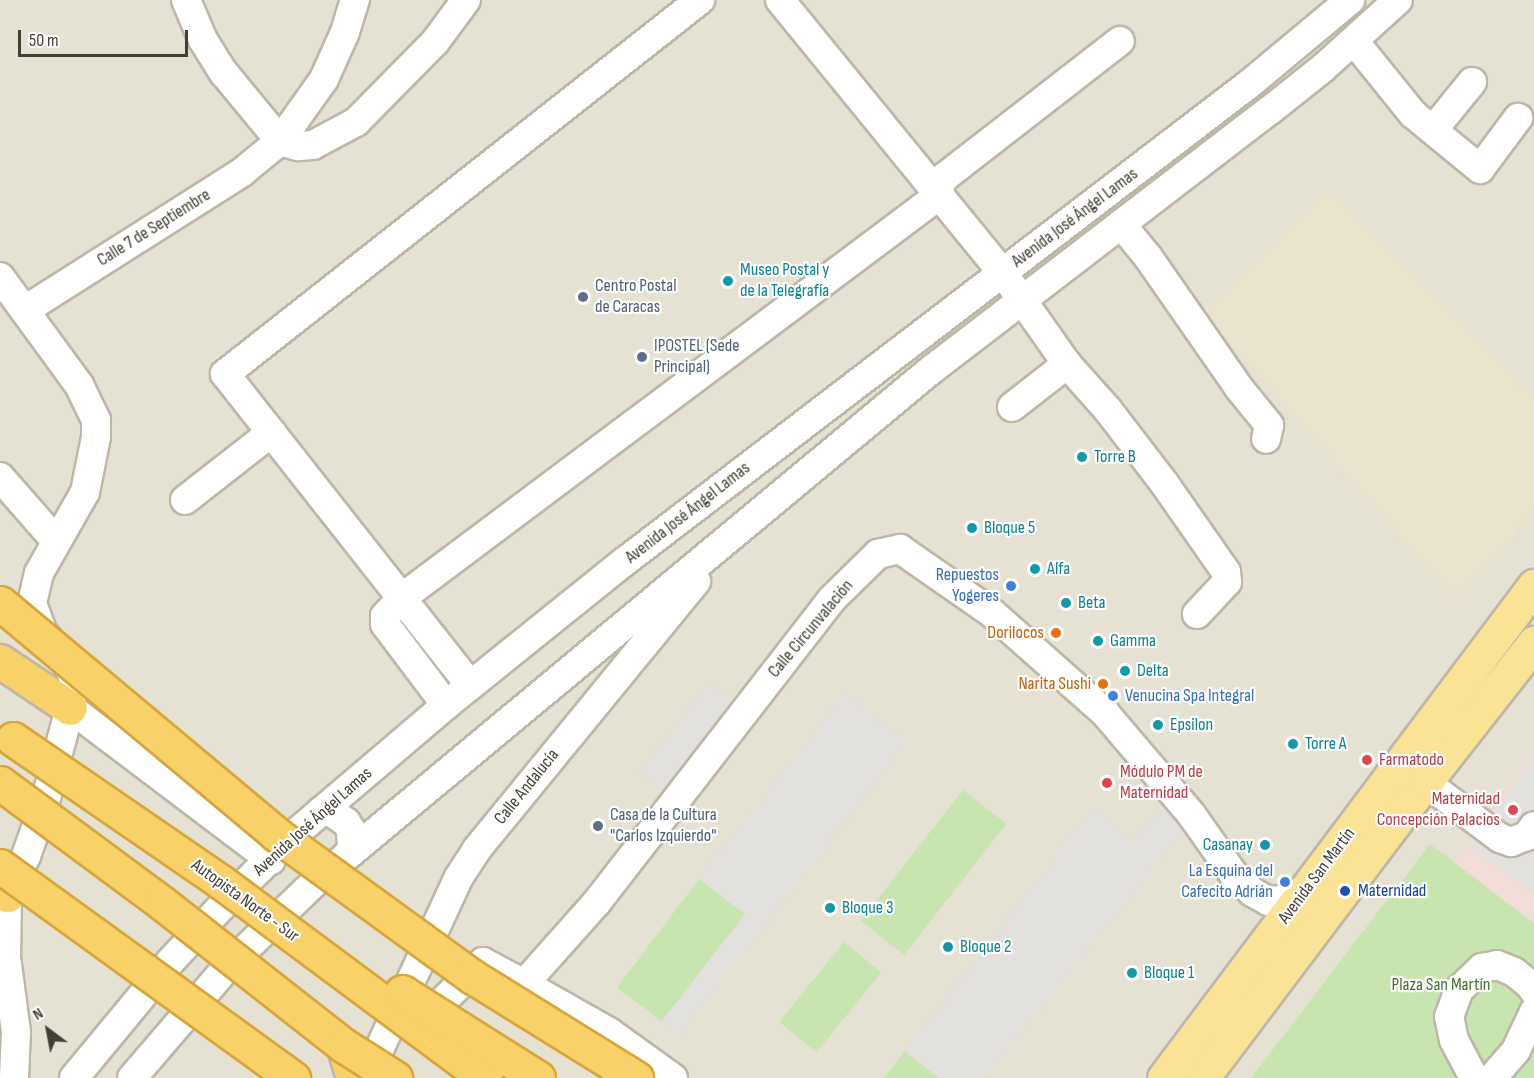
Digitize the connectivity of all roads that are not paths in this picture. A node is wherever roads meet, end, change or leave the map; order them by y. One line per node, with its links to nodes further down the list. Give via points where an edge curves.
1 (186, 0): 13 (street, via 203,40 225,73)
2 (355, 0): 13 (street, Calle 7 de Septiembre, via 324,79)
3 (466, 0): 13 (street, via 435,42 356,122 313,144 298,146)
4 (700, 0): 22 (street, via 225,374)
5 (780, 0): 14 (street)
6 (1350, 0): 16 (street, Avenida José Ángel Lamas, via 1248,86)
7 (1398, 0): 9 (street, Avenida José Ángel Lamas)
8 (1120, 41): 14 (street, via 942,179)
9 (1354, 41): 12 (street, via 1413,114); 15 (street, Avenida José Ángel Lamas)
10 (1473, 82): 12 (street)
11 (1518, 118): 12 (street, via 1480,168)
12 (1433, 130)
13 (280, 141): 19 (street, Calle 7 de Septiembre, via 241,173)
14 (938, 196): 16 (street); 29 (street)
15 (1121, 225): 18 (street, Avenida José Ángel Lamas); 23 (street, via 1269,425)
16 (1003, 273): 18 (street); 34 (street, Avenida José Ángel Lamas, via 624,562)
17 (0, 277): 19 (street)
18 (1024, 301): 20 (street); 26 (street, Avenida José Ángel Lamas, via 931,370)
19 (25, 310): 27 (street, via 79,385 96,420 94,457 84,492)
20 (1067, 364): 21 (street); 31 (street, via 1129,437 1226,572 1227,582)
21 (1012, 407)
22 (272, 432): 25 (street); 29 (street)
23 (1266, 439)
24 (0, 477): 27 (street)
25 (185, 500)
26 (738, 529): 42 (street, Avenida José Ángel Lamas); 50 (street, Calle Andalucía, via 477,849 459,876)
27 (56, 541): 36 (street, via 39,573 32,603 42,631 67,663 74,679)
28 (1534, 586): 46 (main road, Avenida San Martín)
29 (403, 597): 34 (street); 35 (street, via 385,616 385,624)
30 (0, 603): 57 (highway, bridge, via 276,834 473,977)
31 (1197, 614)
32 (1534, 644): 38 (main road, Avenida San Martín)
33 (0, 661): 36 (highway)
34 (470, 685): 35 (street, Avenida José Ángel Lamas)
35 (446, 705): 40 (street, Avenida José Ángel Lamas)
36 (70, 708): 43 (street); 44 (street, via 44,806)
37 (6, 734): 45 (highway, Autopista Norte - Sur, bridge)
38 (1425, 782): 41 (street, via 1500,838 1511,842 1527,836); 60 (main road, Avenida San Martín)
39 (0, 783): 50 (highway, bridge, via 343,1045)
40 (321, 811): 42 (street, via 333,813 346,822 351,830); 43 (street, Avenida José Ángel Lamas)
41 (1534, 826)
42 (352, 851): 53 (street, Avenida José Ángel Lamas, via 229,965)
43 (271, 860): 52 (street, Avenida José Ángel Lamas, via 221,906 169,963)
44 (2, 876): 51 (street, via 6,957 16,1032); 54 (highway, bridge)
45 (221, 882): 55 (highway, Autopista Norte - Sur, bridge); 56 (highway, bridge)
46 (1300, 899): 47 (street, Calle Circunvalación, via 1268,901 1252,892 1234,875 1191,814 1105,713 992,613 900,549 878,554 831,600 597,902); 59 (main road, Avenida San Martín)
47 (524, 984): 50 (street, via 483,962); 58 (street, via 609,1032)
48 (1534, 991): 61 (street, via 1514,972 1497,965 1482,968 1459,990 1449,1017 1454,1040)
49 (1534, 1012): 62 (street, via 1516,1050)
50 (372, 1076)
51 (14, 1078)
52 (74, 1078)
53 (132, 1078)
54 (293, 1078)
55 (485, 1078)
56 (538, 1078)
57 (636, 1078)
58 (673, 1078)
59 (1164, 1078)
60 (1202, 1078)
61 (1474, 1078)
62 (1492, 1078)

